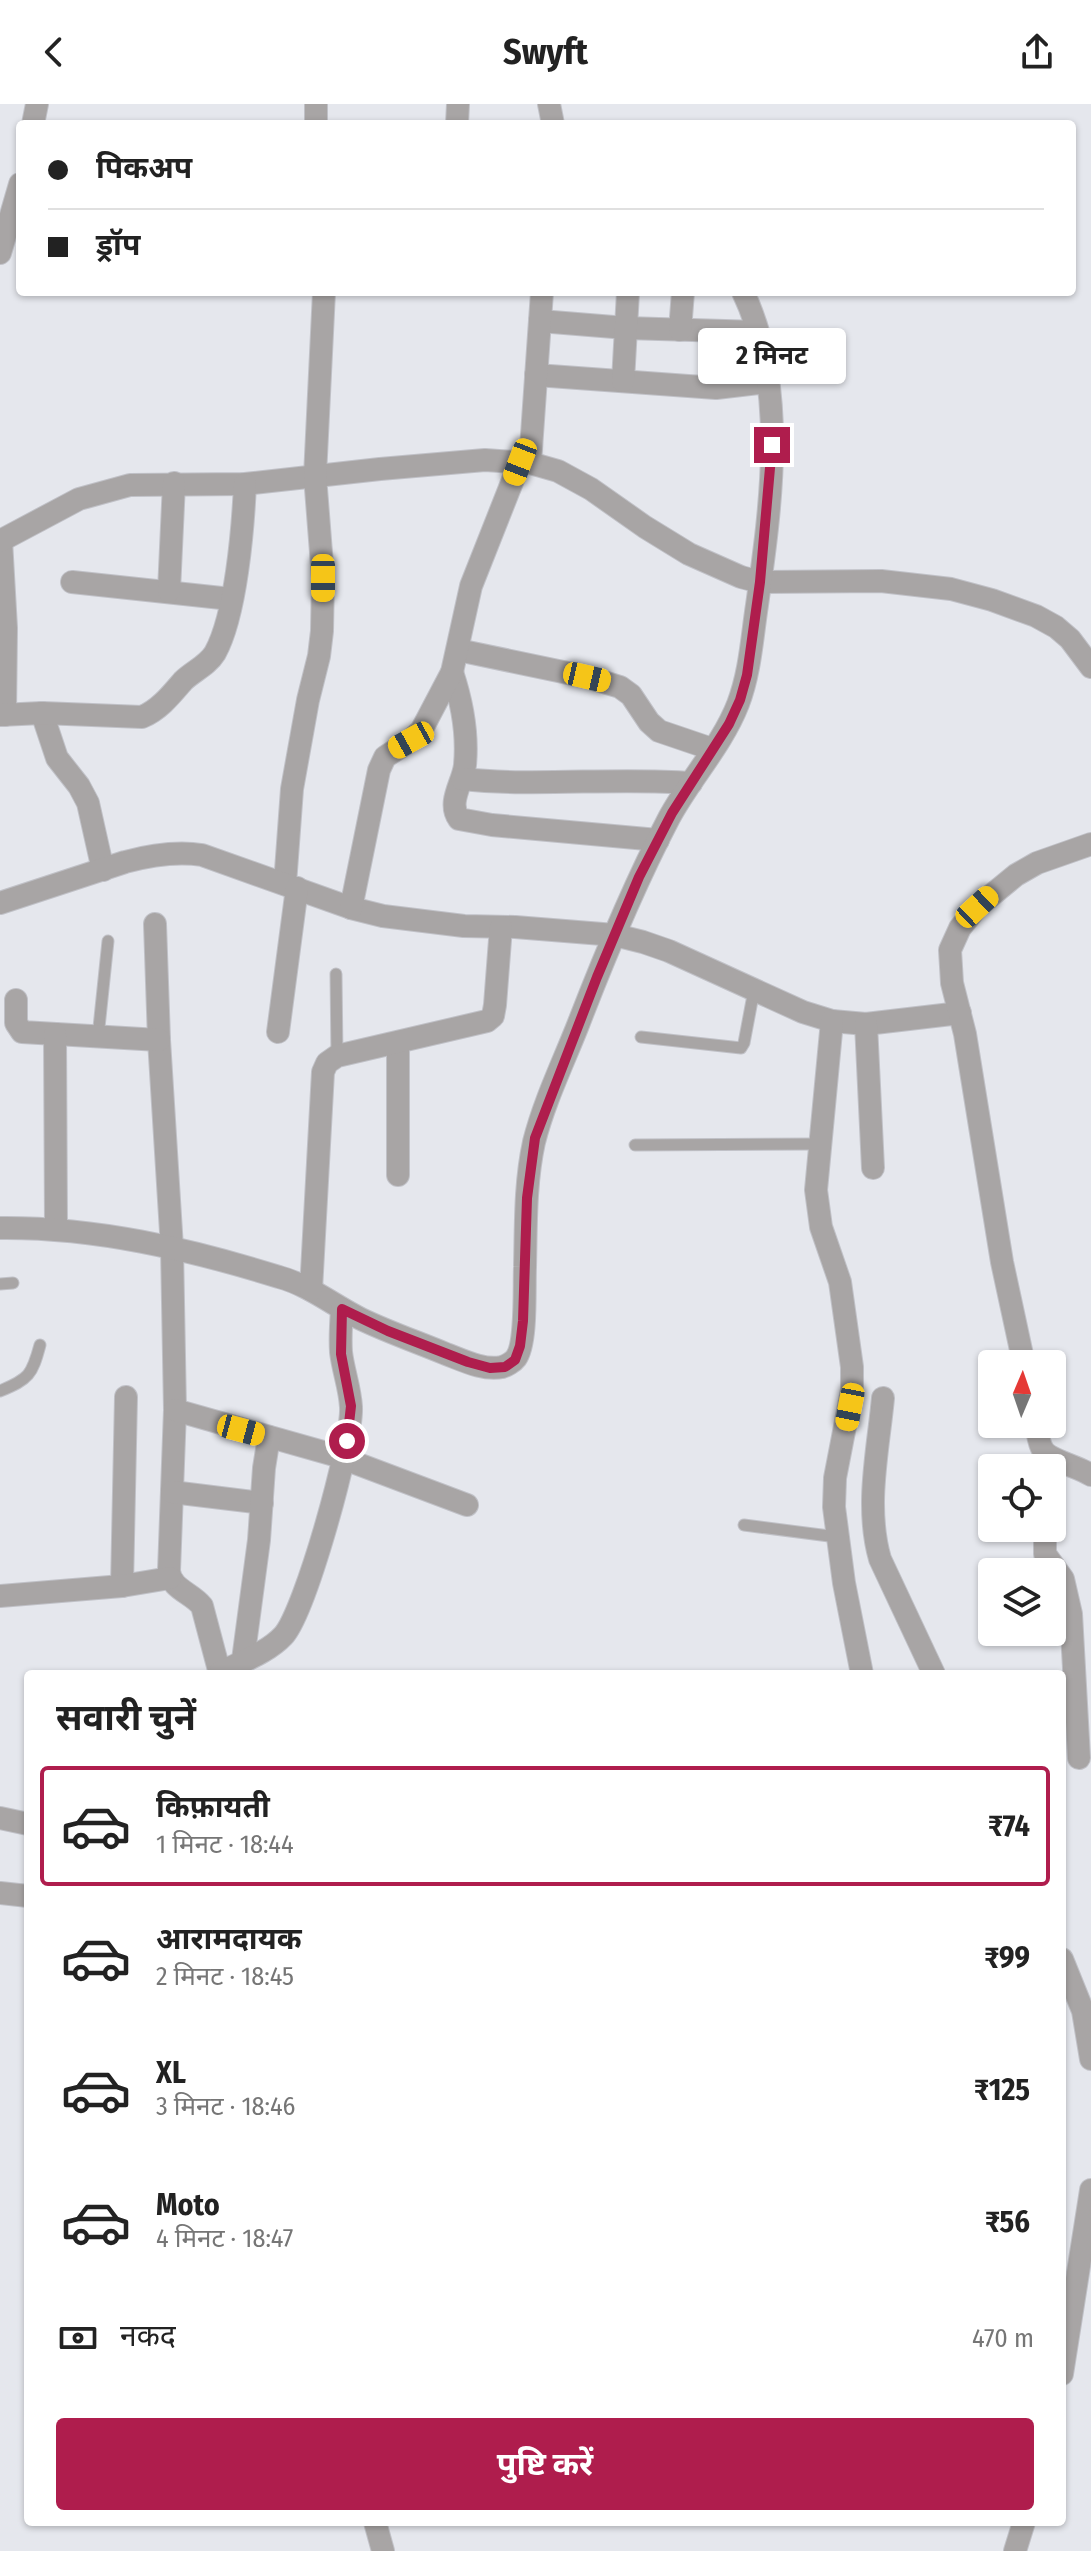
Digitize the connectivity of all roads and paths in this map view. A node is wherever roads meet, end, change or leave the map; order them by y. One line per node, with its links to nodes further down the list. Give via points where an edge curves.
1 (16, 198): 2 (street)
2 (0, 253)
3 (324, 296): 16 (street)
4 (542, 296): 8 (street)
5 (628, 296): 9 (street)
6 (683, 296): 10 (street)
7 (744, 296): 11 (street)
8 (540, 321): 9 (street); 12 (street)
9 (626, 328): 10 (street); 13 (street)
10 (680, 330): 11 (street)
11 (758, 332): 14 (street)
12 (536, 375): 13 (street); 15 (street)
13 (623, 381): 14 (street, via 716,388)
14 (768, 382): 21 (street, via 771,467)
15 (525, 463): 16 (street, via 445,462); 21 (street, via 558,471 689,554); 24 (street, via 471,586)
16 (315, 476): 18 (street); 34 (street, via 322,631 292,789)
17 (174, 483): 18 (street); 19 (street, via 130,485 79,499); 22 (street)
18 (245, 484): 23 (street)
19 (0, 540): 27 (street, via 6,628)
20 (72, 582): 22 (street)
21 (760, 582): 25 (street, via 881,581 951,589 1056,627); 28 (street, via 747,675 729,724)
22 (169, 591): 23 (street)
23 (231, 599): 26 (street, via 208,661 151,713 130,718)
24 (455, 661): 28 (street, via 596,679 620,687 659,731); 29 (street, via 466,748); 36 (street, via 421,731 385,757 379,770)
25 (1091, 667)
26 (42, 713): 27 (street); 33 (street, via 57,758 88,803)
27 (3, 715)
28 (712, 749): 30 (street)
29 (462, 779): 30 (street); 31 (street, via 455,813 465,822)
30 (691, 783): 31 (street)
31 (658, 840): 39 (street)
32 (1091, 844): 44 (street, via 1016,875 960,928 949,964)
33 (103, 870): 34 (street, via 186,852); 35 (street)
34 (291, 886): 36 (street); 47 (street)
35 (0, 903)
36 (351, 908): 38 (street, via 426,922)
37 (155, 924): 51 (street)
38 (501, 927): 39 (street); 52 (street, via 493,1016)
39 (615, 935): 42 (street, via 669,951); 62 (street, via 535,1138 527,1198 523,1321 515,1360 490,1368 468,1362)
40 (108, 941): 49 (lane)
41 (336, 974): 53 (lane)
42 (754, 990): 45 (street); 50 (lane, via 741,1048)
43 (16, 1000): 48 (street, via 22,1032)
44 (960, 1013): 46 (street); 64 (street)
45 (832, 1021): 46 (street); 54 (street)
46 (866, 1024): 56 (street)
47 (278, 1032)
48 (55, 1034): 49 (street); 59 (street)
49 (98, 1037): 51 (street)
50 (641, 1037)
51 (159, 1040): 60 (street)
52 (398, 1043): 53 (street); 57 (street)
53 (337, 1056): 61 (street, via 323,1072)
54 (819, 1144): 55 (lane); 77 (street, via 818,1214 840,1282 852,1367 850,1407 835,1478)
55 (635, 1145)
56 (873, 1168)
57 (398, 1175)
58 (0, 1228): 59 (street)
59 (56, 1229): 60 (street)
60 (172, 1248): 61 (street); 68 (street)
61 (311, 1290): 62 (street)
62 (342, 1309): 70 (street, via 341,1354 351,1406)
63 (40, 1345): 65 (lane, via 31,1374)
64 (1021, 1350)
65 (0, 1391)
66 (126, 1397): 80 (street)
67 (883, 1398): 86 (street, via 874,1540)
68 (175, 1410): 69 (street); 73 (street)
69 (269, 1437): 70 (street); 74 (street)
70 (344, 1459): 75 (street); 82 (street, via 292,1624 273,1645)
71 (1066, 1465): 72 (street)
72 (1091, 1475)
73 (172, 1492): 74 (street); 79 (street)
74 (262, 1503): 82 (street)
75 (467, 1505)
76 (744, 1525): 77 (lane)
77 (837, 1537): 85 (street)
78 (1045, 1542): 87 (street, via 1045,1554 1063,1579 1071,1614)
79 (170, 1578): 80 (street); 83 (street, via 202,1606)
80 (122, 1586): 81 (street)
81 (0, 1596)
82 (243, 1660): 84 (street)
83 (219, 1670)
84 (227, 1670)
85 (861, 1670)
86 (932, 1670)
87 (1077, 1758)
88 (0, 1818): 89 (street)
89 (24, 1823)
90 (0, 1893): 91 (street)
91 (24, 1896)
92 (1066, 1969): 93 (street, via 1083,2011)
93 (1091, 2059)
94 (1091, 2190): 95 (street)
95 (1066, 2349)
96 (376, 2526): 98 (street)
97 (1023, 2526): 99 (street)
98 (383, 2551)
99 (1015, 2551)

